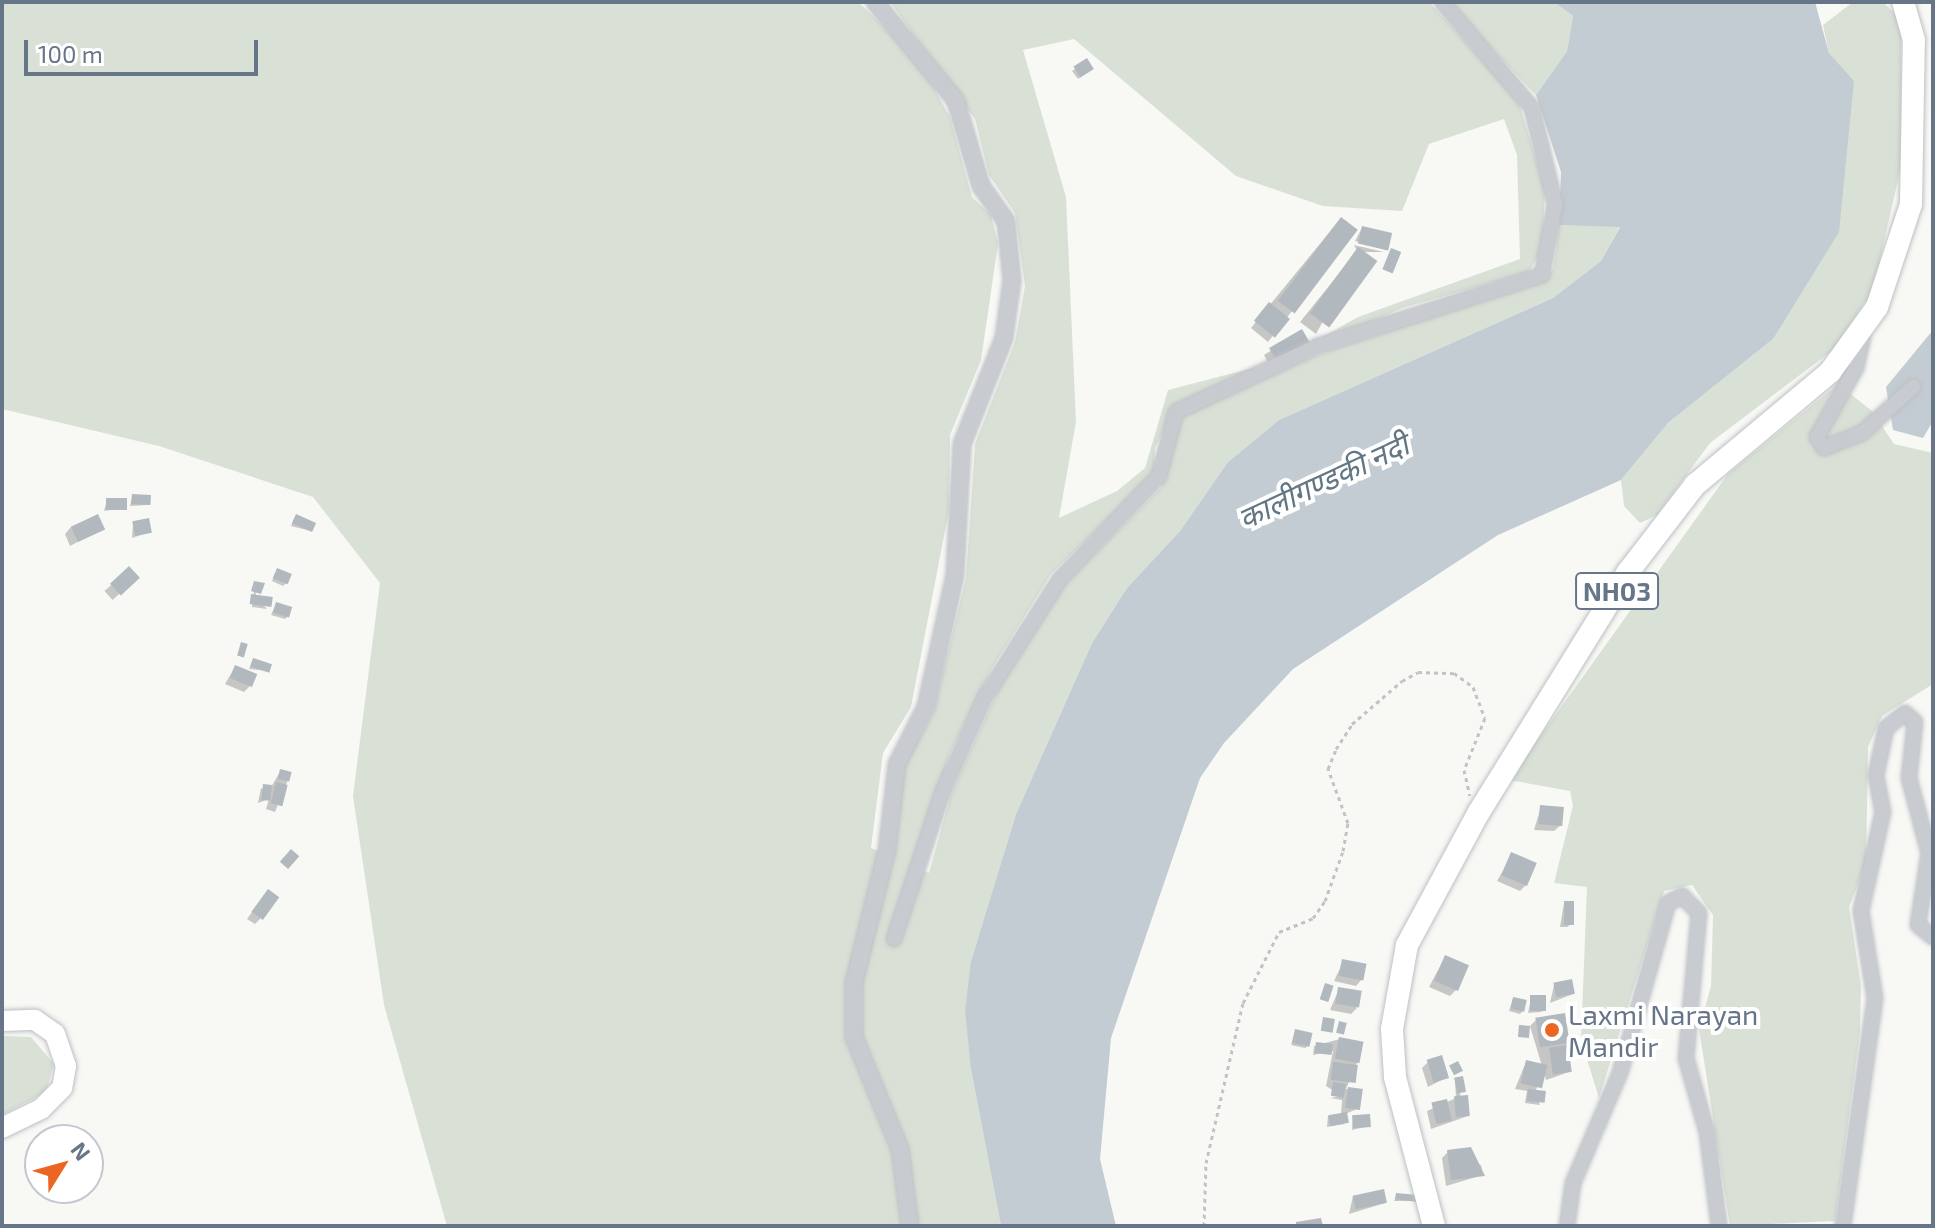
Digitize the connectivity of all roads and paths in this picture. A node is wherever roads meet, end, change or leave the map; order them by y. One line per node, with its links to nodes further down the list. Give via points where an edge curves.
1 (875, 2): 11 (street, via 956,101 981,186 1006,221 1012,280 1004,338 962,444 955,575 926,707 897,764 887,850 854,982 854,1037 900,1149)
2 (1442, 2): 8 (street, via 1532,108 1555,204 1542,275 1318,346 1176,412 1159,476 1060,579 985,697 943,791)
3 (1903, 2): 4 (highway, NH03, via 1914,40 1911,204)
4 (1877, 307): 5 (street, via 1856,368 1817,437 1824,448 1843,446); 6 (highway, NH03, via 1830,372 1695,485 1628,572)
5 (1913, 387)
6 (1479, 812): 12 (path, via 1464,770 1485,718 1483,704 1454,673 1418,672 1352,724 1328,769 1348,823 1343,851 1325,901 1313,918 1279,932 1243,1003 1206,1163); 13 (highway, NH03, via 1407,945 1392,1029 1397,1104)
7 (1933, 937): 16 (street, via 1918,925 1929,853 1909,778 1915,722 1905,713 1886,728 1876,775 1883,812 1861,911 1875,998)
8 (894, 939)
9 (2, 1021): 10 (main road, via 35,1020 55,1034 66,1066 52,1099)
10 (2, 1128)
11 (910, 1226)
12 (1204, 1226)
13 (1434, 1226)
14 (1567, 1226): 15 (street, via 1573,1183 1620,1073 1668,903 1682,896 1699,913 1686,1058 1707,1132)
15 (1719, 1226)
16 (1843, 1226)

